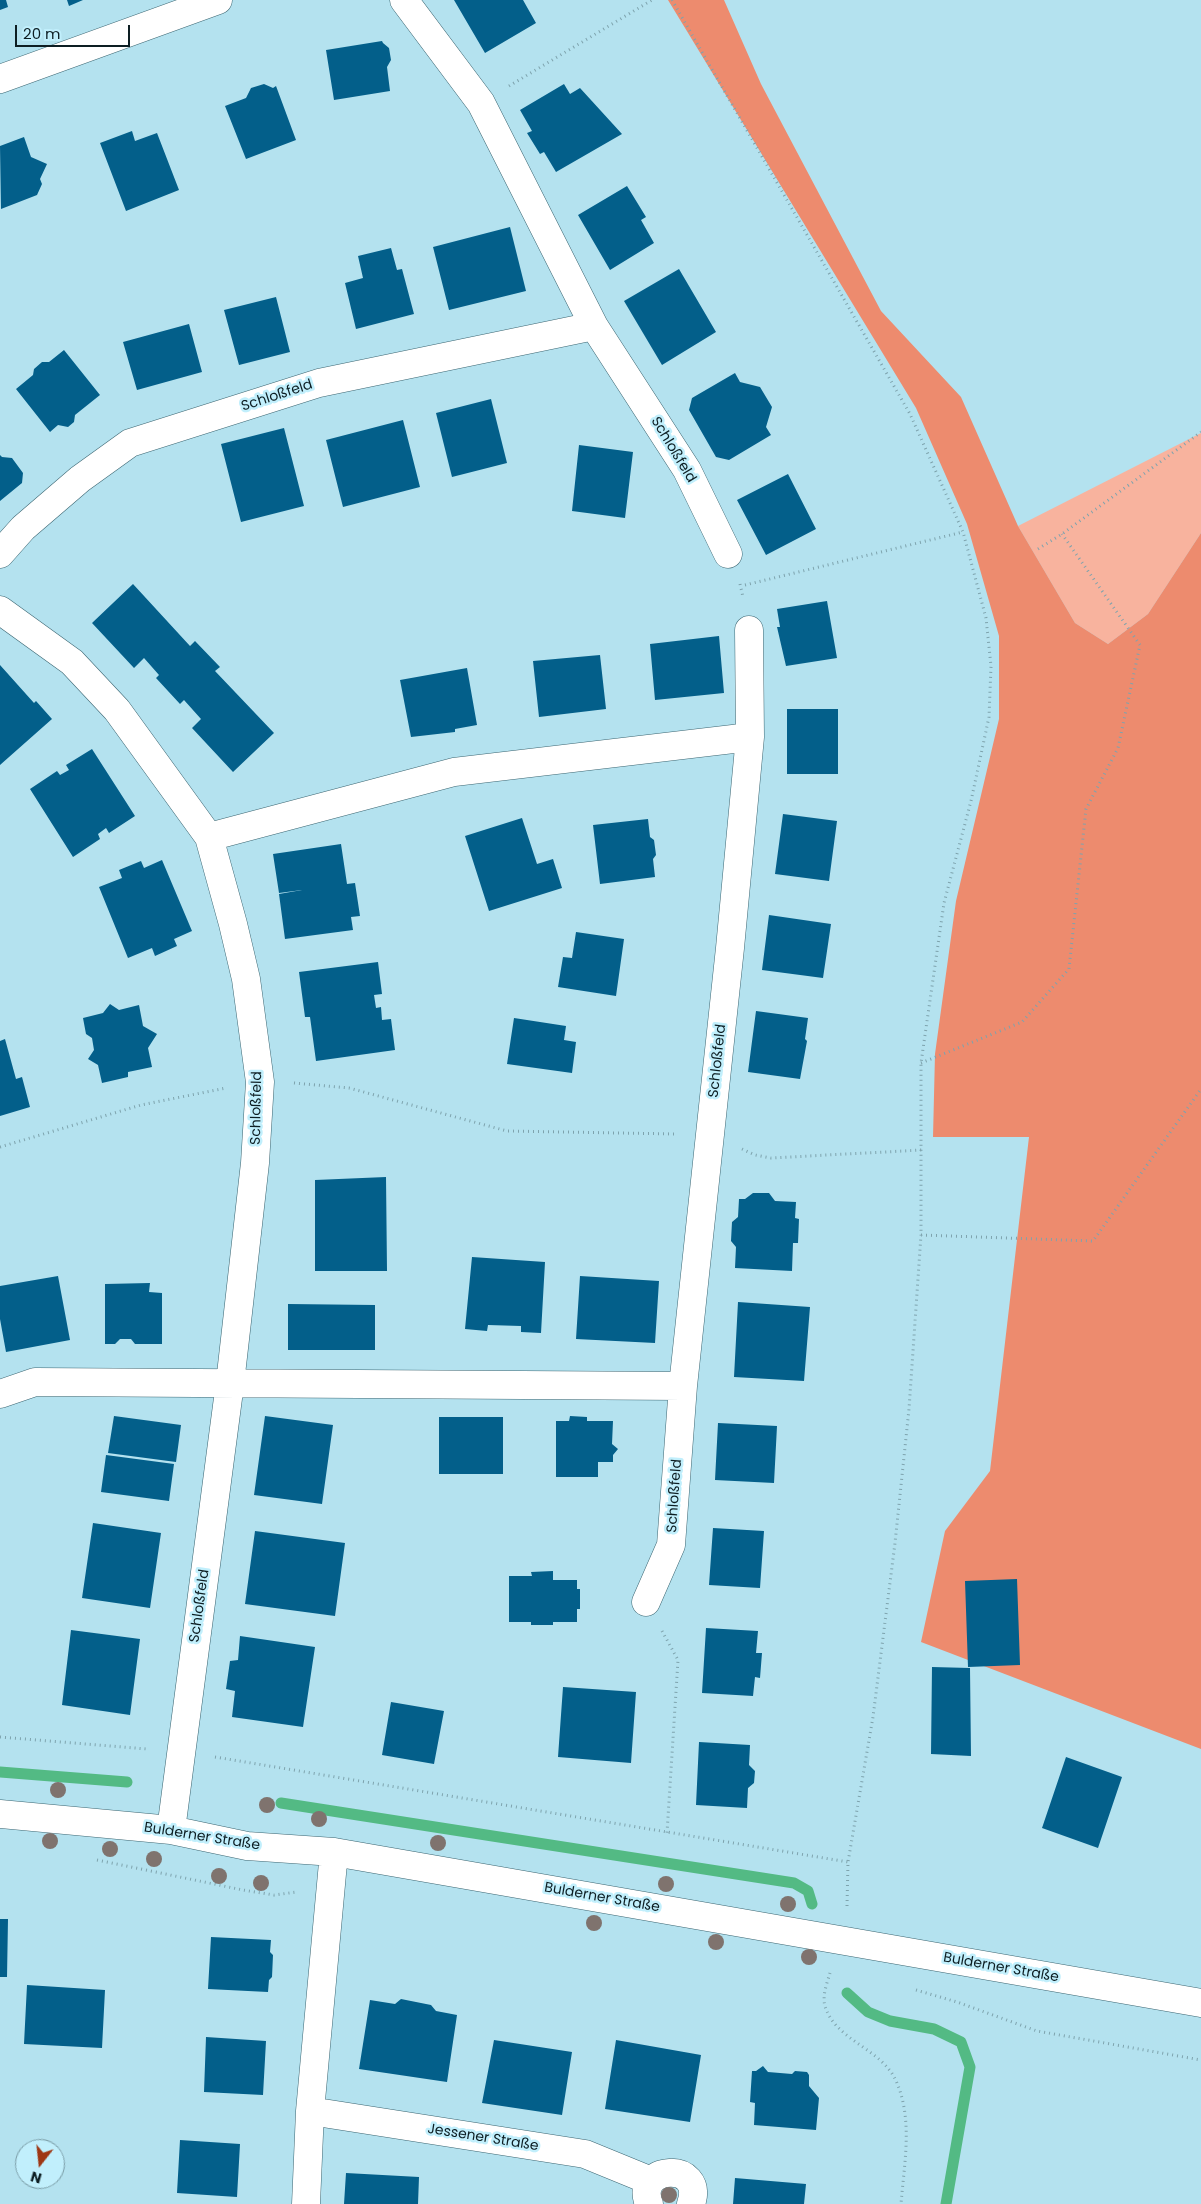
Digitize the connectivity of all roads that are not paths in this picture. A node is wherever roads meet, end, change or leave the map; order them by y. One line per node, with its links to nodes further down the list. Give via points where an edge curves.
1 (218, 0): 3 (street)
2 (404, 0): 4 (street, Schloßfeld, via 481,103)
3 (0, 79)
4 (594, 326): 5 (street, Schloßfeld, via 319,383 130,443 22,528); 6 (street, Schloßfeld, via 687,470)
5 (0, 554)
6 (728, 554)
7 (0, 610): 10 (street, Schloßfeld, via 72,662 117,710)
8 (749, 630): 9 (street, Schloßfeld)
9 (750, 737): 10 (street, via 454,772); 12 (street, Schloßfeld)
10 (209, 837): 11 (street, Schloßfeld, via 246,979 260,1082 255,1163)
11 (230, 1383): 12 (street); 13 (street, via 35,1382); 16 (street, Schloßfeld)
12 (683, 1386): 14 (street, Schloßfeld, via 671,1545)
13 (0, 1394)
14 (646, 1602)
15 (0, 1814): 16 (street, Bulderner Straße)
16 (171, 1830): 17 (street, Bulderner Straße, via 247,1846)
17 (334, 1852): 18 (street, Bulderner Straße); 19 (street)
18 (1201, 2003)
19 (310, 2111): 20 (street, Jessener Straße, via 585,2154); 21 (street)
20 (650, 2192): 22 (street, Jessener Straße, via 658,2174 668,2171 679,2173 692,2187)
21 (306, 2204)
22 (691, 2204)

